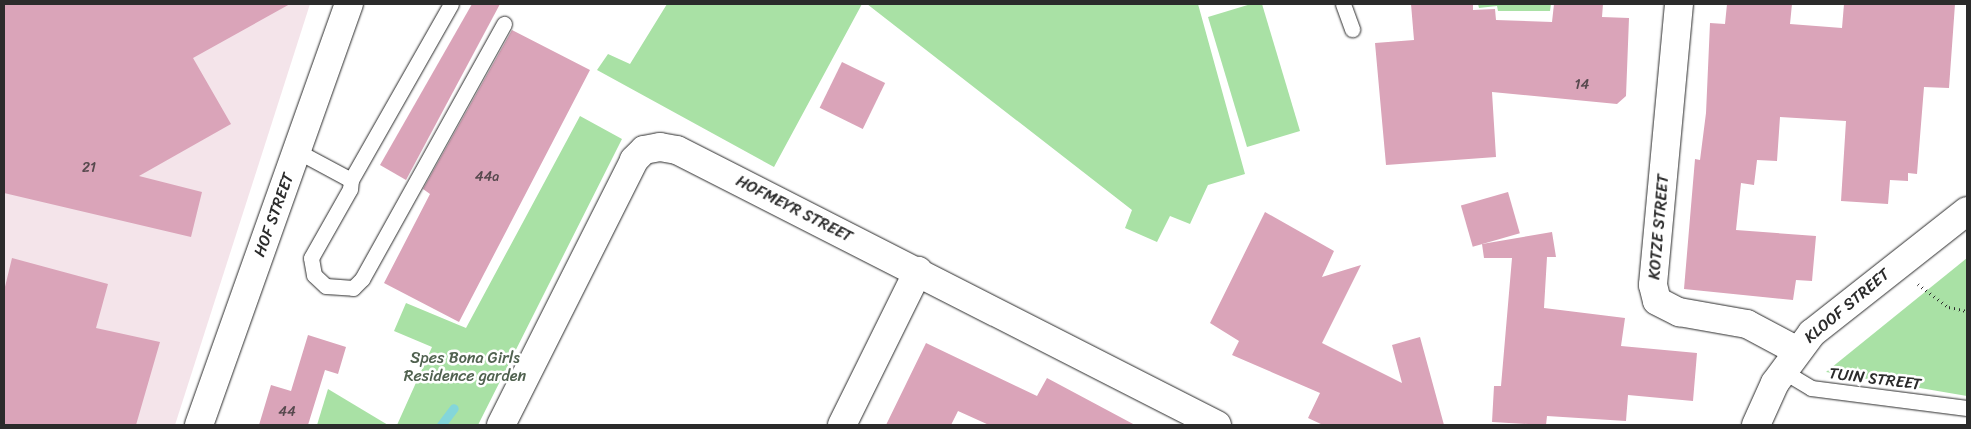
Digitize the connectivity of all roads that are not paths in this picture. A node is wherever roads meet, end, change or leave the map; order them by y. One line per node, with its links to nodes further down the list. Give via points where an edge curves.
1 (349, 4): 7 (street, HOF STREET)
2 (451, 4): 8 (lane)
3 (1343, 4): 6 (lane)
4 (1679, 4): 11 (street, KOTZE STREET, via 1653,285 1657,301 1679,312 1747,324)
5 (504, 24): 8 (lane, via 362,280 353,288 340,290 314,276 311,258 350,189)
6 (1352, 29)
7 (297, 151): 8 (lane); 13 (street, HOF STREET)
8 (351, 180)
9 (1967, 211): 11 (street, KLOOF STREET, via 1899,263)
10 (918, 271): 14 (street, HOFMEYR STREET, via 676,150 652,148 634,160); 15 (street); 16 (street, HOFMEYR STREET)
11 (1789, 360): 12 (lane, TUIN STREET, via 1812,388); 17 (street, KLOOF STREET)
12 (1967, 408)
13 (199, 425)
14 (501, 425)
15 (842, 425)
16 (1217, 425)
17 (1756, 425)

